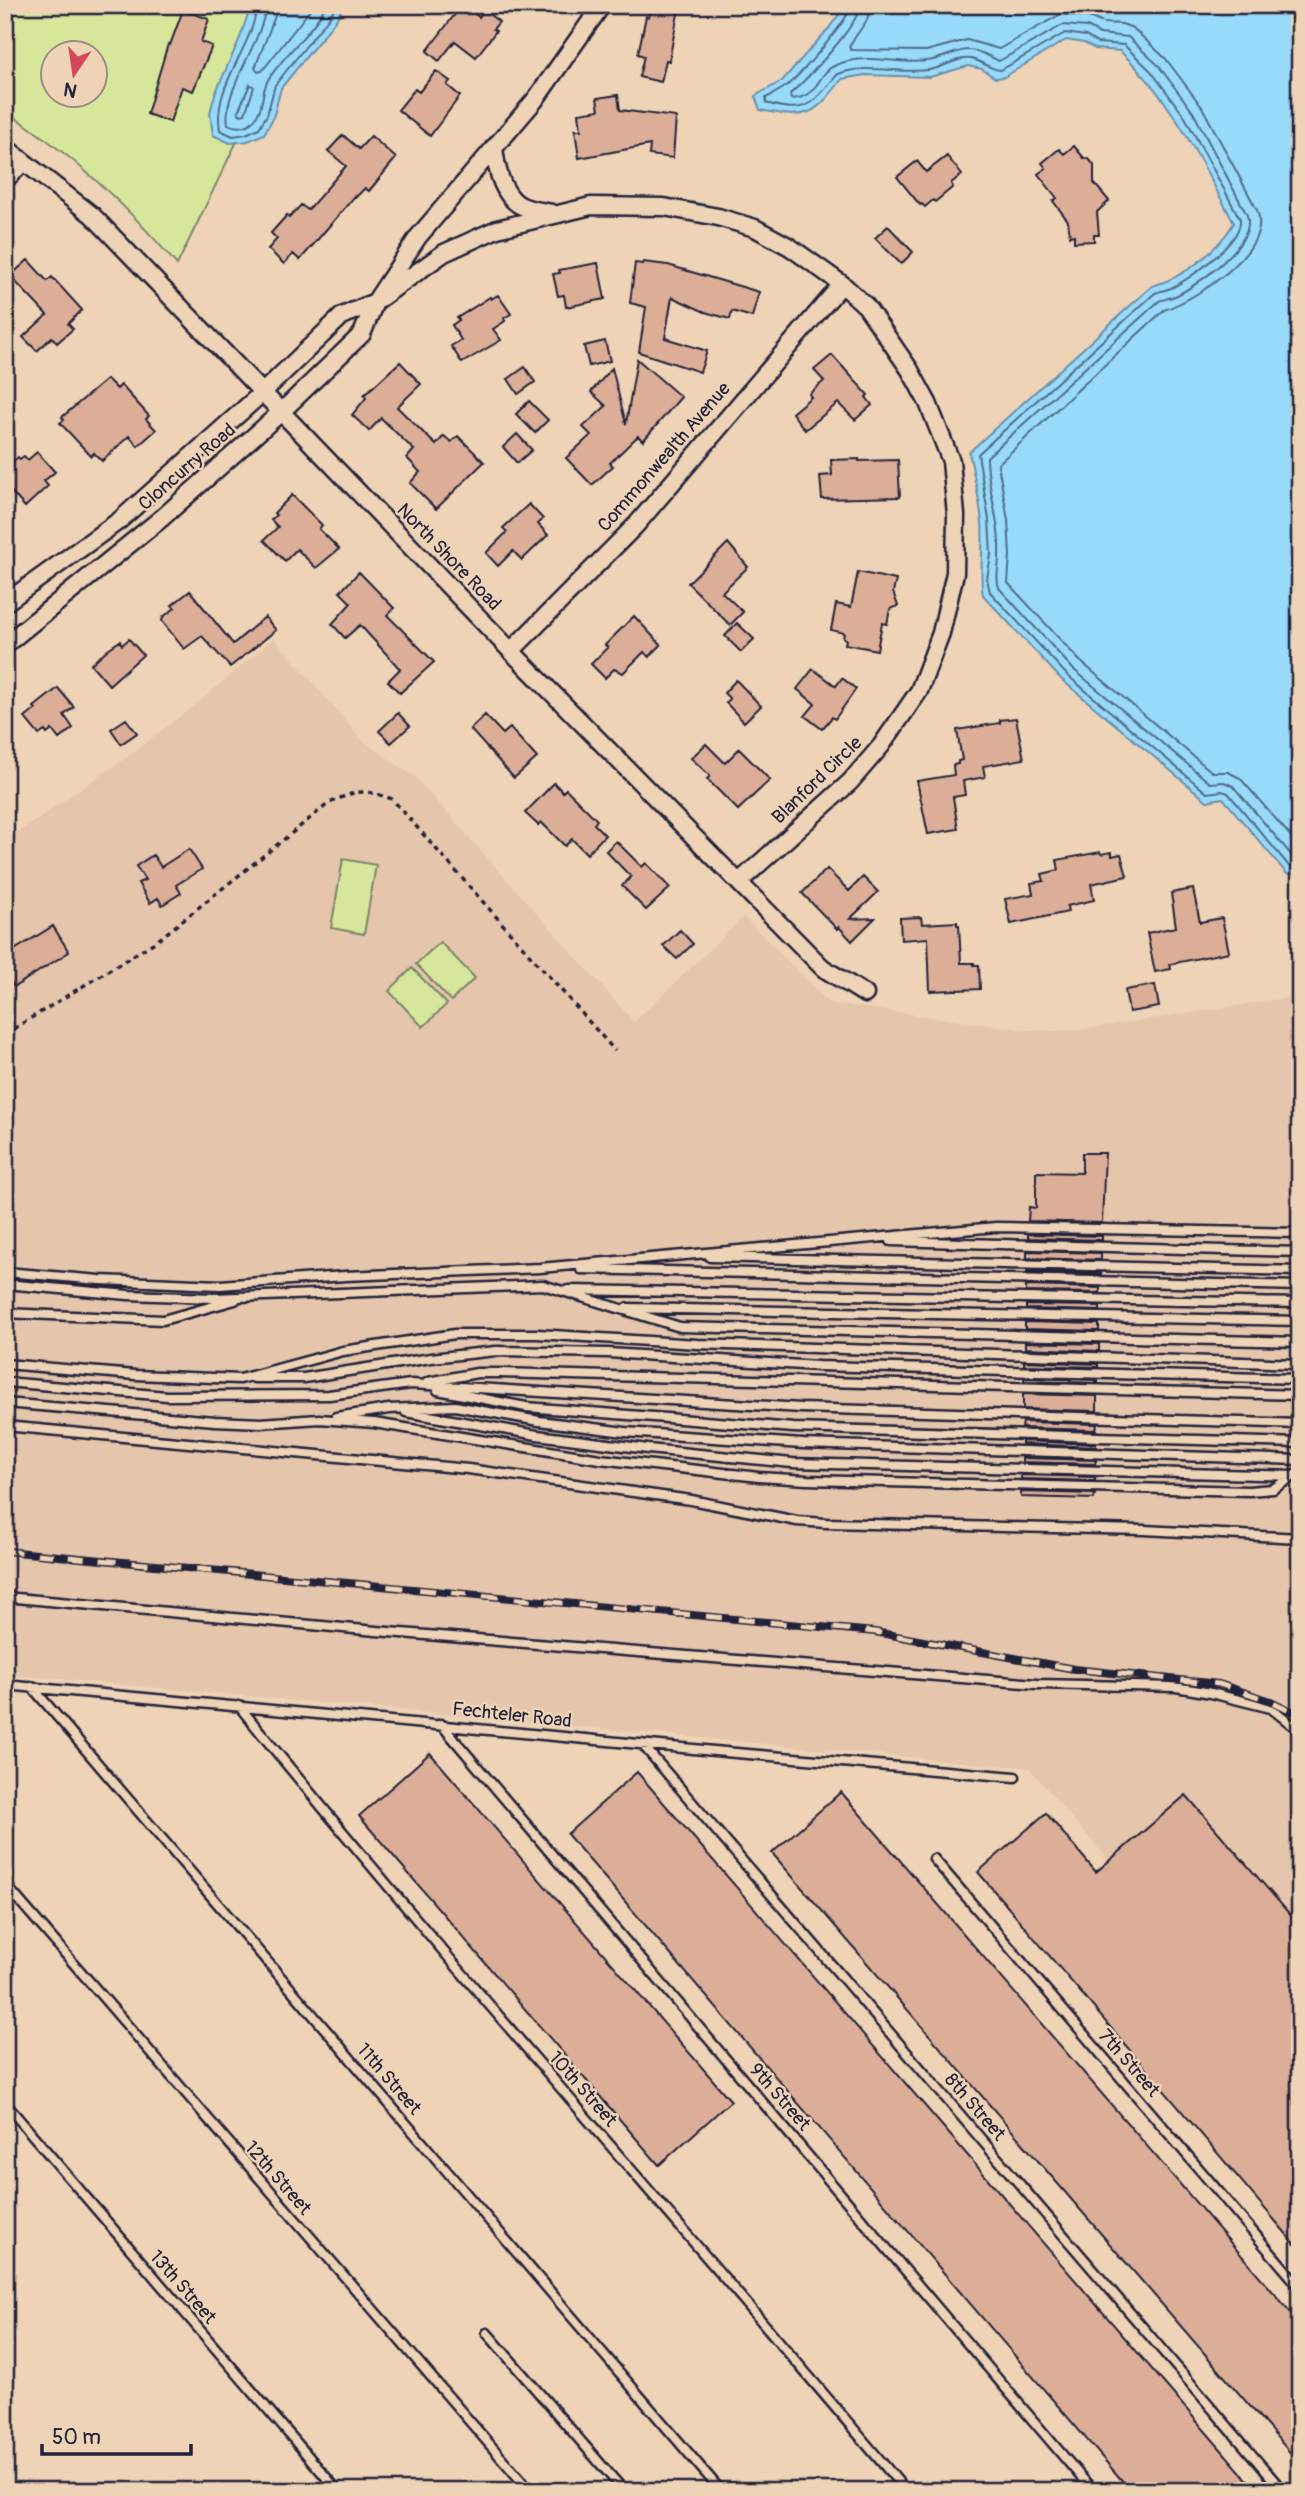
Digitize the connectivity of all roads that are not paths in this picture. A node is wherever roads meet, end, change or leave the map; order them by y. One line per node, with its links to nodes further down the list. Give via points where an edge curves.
1 (602, 5): 3 (street, Cloncurry Road, via 535,100)
2 (5, 147): 4 (street, North Shore Road)
3 (494, 147): 6 (street, via 508,195 520,206); 8 (street, Cloncurry Road, via 418,237)
4 (24, 162): 5 (street); 9 (street, North Shore Road, via 92,215)
5 (5, 180)
6 (554, 213): 7 (street, Blanford Circle, via 630,205 718,217 755,228); 8 (street, Blanford Circle, via 497,229 444,253)
7 (842, 284): 13 (street, Commonwealth Avenue, via 636,525); 14 (street, Blanford Circle, via 866,306 910,370 951,461 955,573 941,633 919,691 881,746 850,782)
8 (375, 302): 9 (street, Cloncurry Road, via 342,316); 10 (street, Cloncurry Road, via 362,334)
9 (262, 393): 10 (street, North Shore Road); 11 (street, Cloncurry Road, via 120,520)
10 (280, 413): 12 (street, Cloncurry Road, via 144,534); 13 (street, North Shore Road)
11 (5, 603)
12 (5, 645)
13 (511, 651): 14 (street, North Shore Road)
14 (739, 882): 15 (street, North Shore Road, via 823,968)
15 (865, 994)
16 (1300, 1233): 17 (lane, via 996,1227)
17 (853, 1240): 18 (lane); 19 (lane)
18 (1300, 1252)
19 (668, 1256): 20 (lane); 21 (lane)
20 (540, 1268): 22 (lane, via 220,1285); 24 (lane)
21 (1300, 1271)
22 (5, 1272)
23 (5, 1284): 26 (lane, via 128,1295)
24 (1300, 1286)
25 (558, 1290): 26 (lane, via 542,1285); 27 (lane); 28 (lane)
26 (245, 1297): 29 (lane, via 163,1320)
27 (1300, 1303)
28 (618, 1308): 30 (lane); 31 (lane, via 680,1327)
29 (5, 1313)
30 (1300, 1321)
31 (1300, 1342)
32 (5, 1364): 34 (lane)
33 (1300, 1364): 34 (lane, via 455,1334 343,1351)
34 (240, 1378): 35 (lane, via 304,1378 496,1351 818,1366)
35 (1300, 1379)
36 (5, 1382): 37 (lane, via 167,1396 328,1395)
37 (411, 1384): 38 (lane, via 499,1373); 42 (lane, via 801,1408); 44 (lane, via 526,1407 794,1428)
38 (1300, 1395)
39 (5, 1403): 41 (lane, via 215,1421)
40 (389, 1409): 41 (lane); 45 (lane, via 455,1406 625,1432 803,1444); 46 (lane, via 537,1435 792,1463)
41 (319, 1419): 46 (lane, via 374,1423 600,1459 807,1480 1249,1491 1273,1489)
42 (1300, 1424)
43 (5, 1426): 47 (lane, via 468,1469 691,1500 797,1521)
44 (1300, 1443)
45 (1300, 1460)
46 (1298, 1474)
47 (1300, 1538)
48 (5, 1597): 53 (lane, via 376,1632 995,1680 1176,1686 1271,1708)
49 (5, 1685): 50 (lane, Fechteler Road)
50 (32, 1688): 51 (lane, Fechteler Road); 64 (lane, 11th Street)
51 (239, 1706): 52 (lane, Fechteler Road); 65 (lane, 10th Street, via 347,1839)
52 (442, 1724): 54 (lane, Fechteler Road); 66 (lane, 9th Street)
53 (1300, 1731)
54 (642, 1744): 55 (lane, Fechteler Road); 67 (lane, 8th Street)
55 (1015, 1777)
56 (934, 1859): 59 (lane, 7th Street)
57 (5, 1884): 62 (lane, 12th Street)
58 (5, 2104): 61 (lane, 13th Street)
59 (1300, 2287)
60 (487, 2333): 63 (lane)
61 (338, 2491)
62 (530, 2491)
63 (624, 2491)
64 (721, 2491)
65 (906, 2491)
66 (1093, 2491)
67 (1283, 2491)

